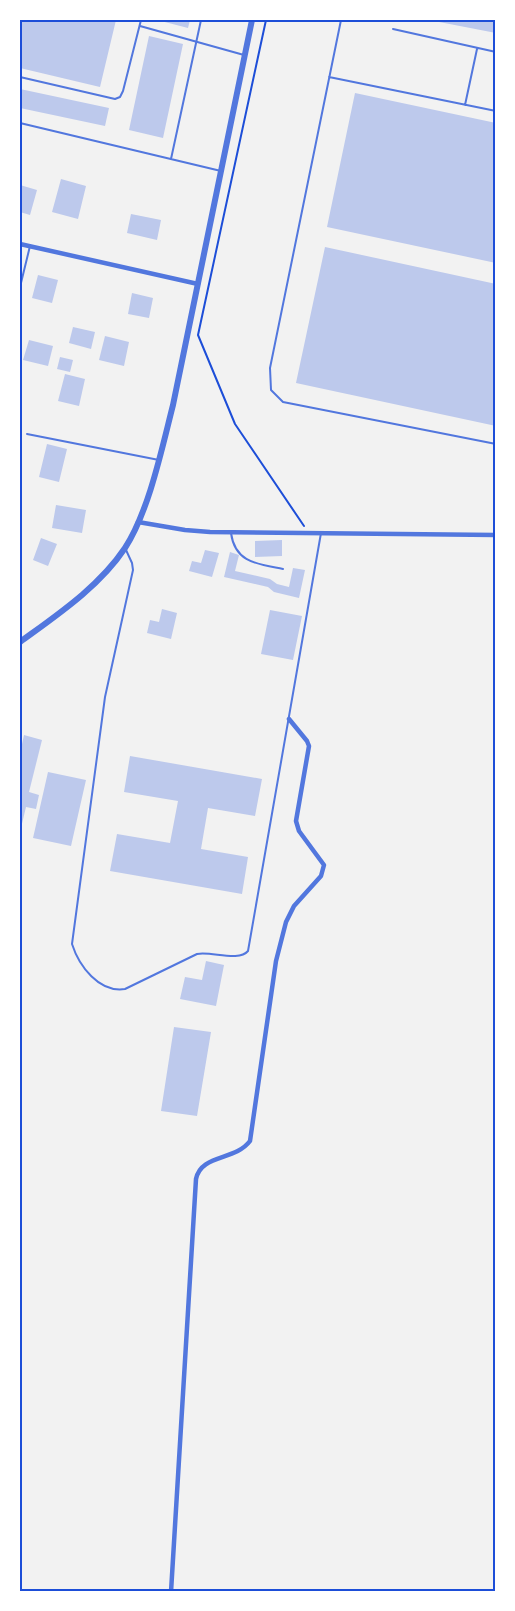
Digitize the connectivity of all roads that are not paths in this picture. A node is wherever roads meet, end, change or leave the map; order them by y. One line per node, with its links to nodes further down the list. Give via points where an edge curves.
1 (141, 20): 5 (lane)
2 (201, 20): 7 (lane)
3 (252, 20): 10 (street)
4 (341, 20): 11 (lane)
5 (140, 26): 7 (lane); 12 (lane, via 120,97)
6 (393, 29): 8 (lane)
7 (196, 41): 10 (lane); 16 (lane)
8 (477, 48): 9 (lane); 13 (lane)
9 (495, 52)
10 (244, 55): 17 (street)
11 (329, 76): 13 (lane); 23 (lane, via 270,368 271,390 282,402)
12 (20, 77)
13 (465, 105): 14 (lane)
14 (495, 111)
15 (20, 123): 16 (lane)
16 (171, 159): 17 (lane)
17 (221, 171): 20 (street)
18 (20, 244): 19 (street)
19 (30, 246): 20 (street); 21 (lane)
20 (198, 284): 24 (street)
21 (20, 287)
22 (27, 434): 24 (lane)
23 (495, 444)
24 (159, 460): 25 (street)
25 (138, 522): 26 (street); 29 (street)
26 (231, 533): 27 (street); 30 (lane, via 232,545 247,561)
27 (321, 533): 28 (street); 32 (lane)
28 (495, 535)
29 (125, 548): 31 (street, via 89,589); 32 (lane, via 133,570 105,698 72,944 76,957 99,984 125,989 197,954 238,957 248,951)
30 (283, 569)
31 (20, 642)
32 (289, 719): 33 (street, via 309,746 296,821 324,865 316,883 294,906 286,922 276,961 250,1141 237,1153 204,1164 198,1170)
33 (171, 1592)

